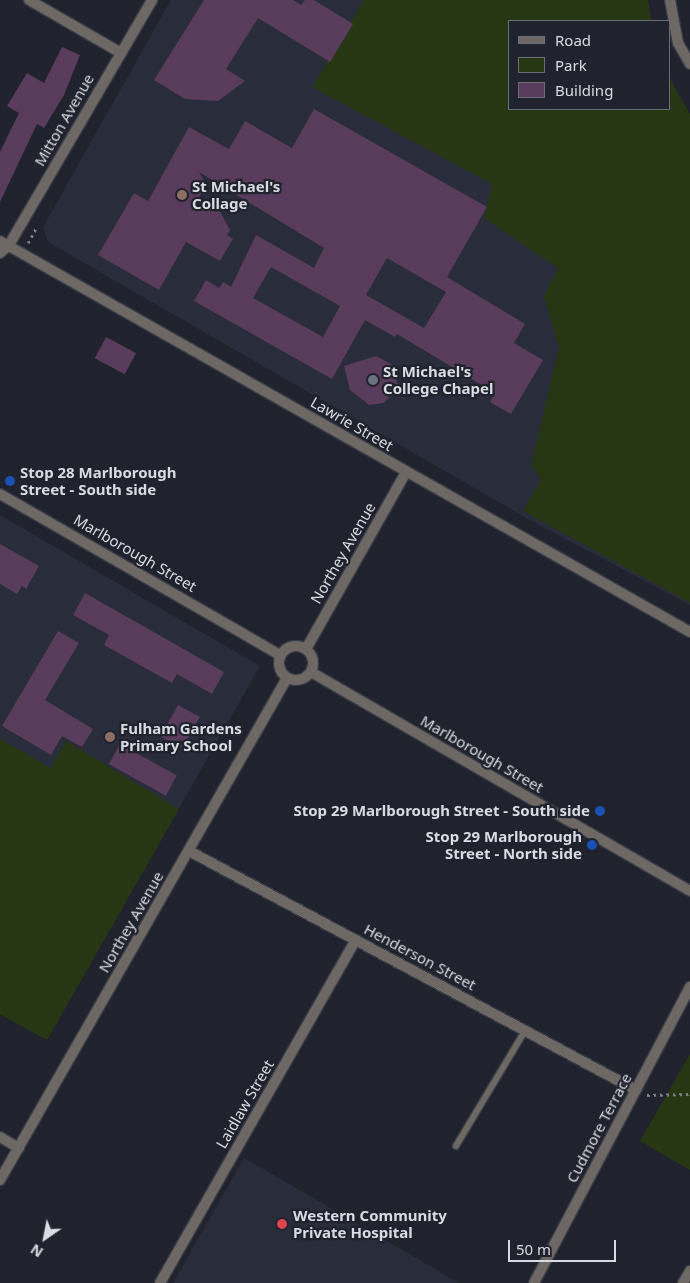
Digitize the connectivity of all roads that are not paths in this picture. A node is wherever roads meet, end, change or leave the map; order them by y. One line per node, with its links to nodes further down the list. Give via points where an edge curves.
1 (29, 0): 4 (street)
2 (152, 0): 4 (street, Mitton Avenue)
3 (670, 0): 5 (street, via 678,43)
4 (121, 52): 6 (street, Mitton Avenue)
5 (690, 64)
6 (4, 243): 7 (street, Mitton Avenue); 8 (street, Lawrie Street)
7 (0, 253)
8 (406, 472): 10 (street, Lawrie Street); 11 (street, Northey Avenue)
9 (0, 494): 12 (street, Marlborough Street)
10 (690, 632)
11 (306, 649): 12 (street, via 289,647); 13 (street, via 313,661)
12 (280, 655): 14 (street, via 279,665)
13 (311, 672): 14 (street, via 298,680); 16 (street, Marlborough Street)
14 (287, 678): 15 (street, Northey Avenue)
15 (188, 851): 17 (street, Henderson Street); 23 (street, Northey Avenue)
16 (690, 891)
17 (356, 940): 19 (street, Henderson Street); 26 (street, Laidlaw Street)
18 (690, 986): 20 (street, Cudmore Terrace)
19 (526, 1029): 20 (street, Henderson Street); 22 (lane)
20 (636, 1090): 27 (street, Cudmore Terrace)
21 (0, 1137): 23 (street)
22 (456, 1146)
23 (19, 1148): 24 (street, Northey Avenue)
24 (0, 1180)
25 (690, 1271): 28 (street)
26 (160, 1283)
27 (534, 1283)
28 (683, 1283)

